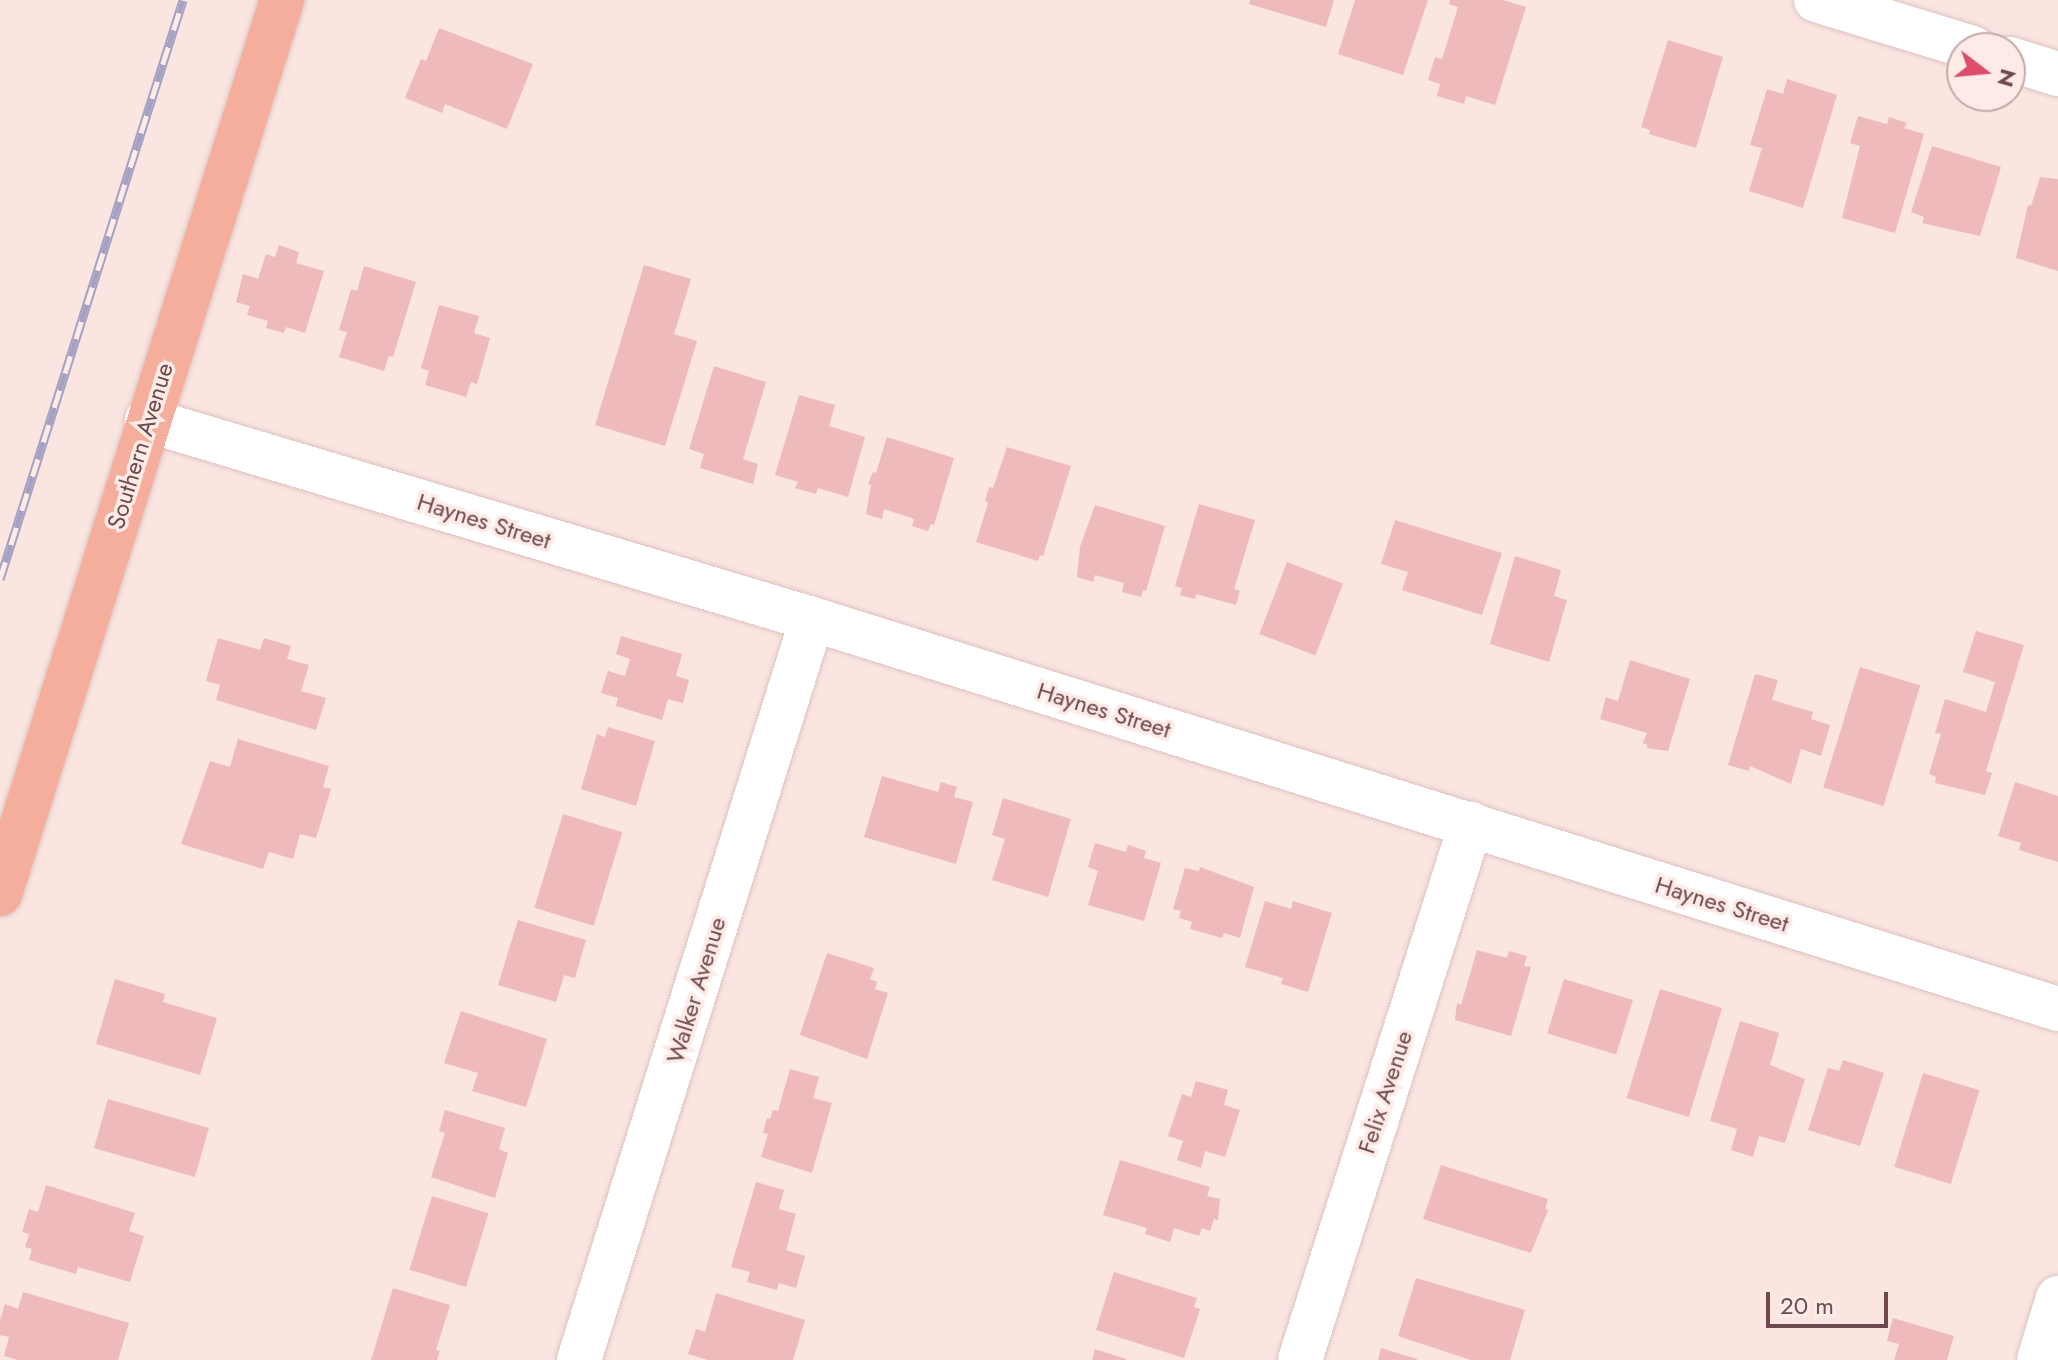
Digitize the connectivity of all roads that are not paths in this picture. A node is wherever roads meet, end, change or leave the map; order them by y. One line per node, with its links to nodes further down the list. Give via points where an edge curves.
1 (282, 0): 6 (main road, Southern Avenue)
2 (1816, 0): 3 (street)
3 (1946, 40)
4 (2026, 64): 5 (street)
5 (2058, 74)
6 (147, 420): 7 (street, Haynes Street); 9 (main road, Southern Avenue)
7 (812, 619): 8 (street, Haynes Street); 12 (street, Walker Avenue)
8 (1471, 824): 10 (street, Haynes Street); 13 (street, Felix Avenue)
9 (0, 894)
10 (2058, 1009)
11 (2058, 1298): 14 (street)
12 (579, 1360)
13 (1300, 1360)
14 (2039, 1360)

